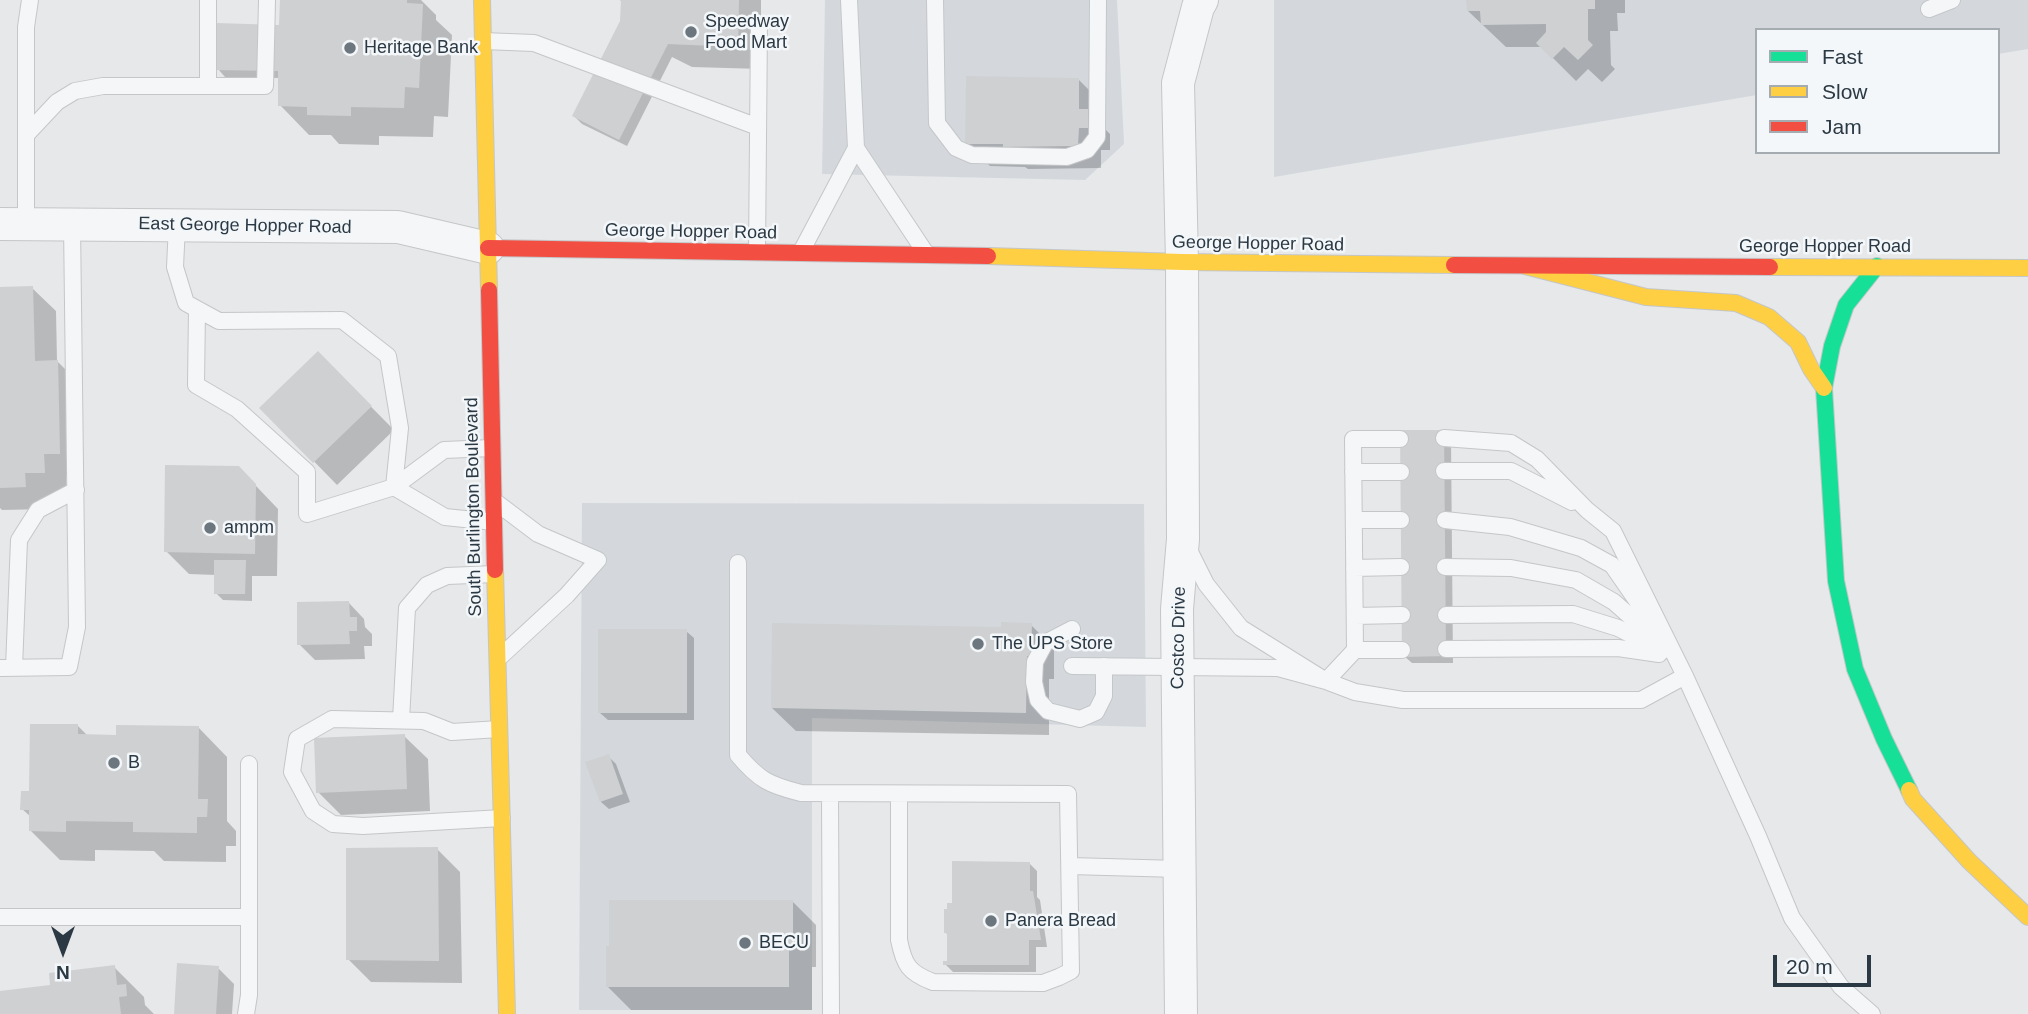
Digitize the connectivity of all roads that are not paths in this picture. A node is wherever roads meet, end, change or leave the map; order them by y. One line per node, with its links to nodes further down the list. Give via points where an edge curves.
1 (30, 0): 15 (lane)
2 (208, 0): 13 (lane)
3 (267, 0): 13 (lane, via 265,86)
4 (482, 0): 12 (main road, South Burlington Boulevard)
5 (849, 0): 16 (lane)
6 (1098, 0): 9 (lane, via 1097,137 1087,150 1067,157 971,155 956,148 937,123)
7 (1202, 0): 24 (street, Costco Drive, via 1178,83)
8 (1952, 0): 10 (lane)
9 (935, 8)
10 (1929, 9)
11 (759, 24): 14 (lane)
12 (483, 41): 14 (lane, via 534,43); 20 (main road, South Burlington Boulevard)
13 (208, 86): 15 (lane, via 103,86 75,91 57,102)
14 (758, 127): 21 (lane)
15 (26, 135): 17 (lane)
16 (856, 148): 22 (lane); 23 (lane)
17 (13, 224): 18 (street, East George Hopper Road)
18 (72, 224): 19 (street, East George Hopper Road); 37 (lane)
19 (177, 225): 20 (street, East George Hopper Road, via 398,228); 28 (lane, via 175,267 186,303)
20 (488, 248): 21 (main road, George Hopper Road); 32 (main road, South Burlington Boulevard)
21 (757, 252): 22 (main road, George Hopper Road)
22 (801, 253): 23 (main road, George Hopper Road)
23 (926, 254): 24 (main road, George Hopper Road)
24 (1182, 262): 25 (main road, George Hopper Road); 44 (street, Costco Drive)
25 (1525, 266): 26 (main road, George Hopper Road); 29 (main road, via 1646,297 1736,303 1769,317 1798,342)
26 (1877, 266): 27 (main road, George Hopper Road); 29 (main road, via 1846,305)
27 (2028, 268)
28 (197, 309): 36 (lane, via 219,321 342,320 388,356 400,428); 36 (lane, via 196,385 237,409 307,472 307,514)
29 (1824, 388): 75 (main road, via 1836,581 1855,669 1913,799)
30 (1444, 438): 39 (lane, via 1511,443 1537,459)
31 (1400, 439): 34 (lane, via 1353,439)
32 (492, 448): 36 (lane, via 443,450); 38 (main road, South Burlington Boulevard)
33 (1444, 471): 39 (lane, via 1511,471)
34 (1353, 472): 35 (lane); 40 (lane)
35 (1401, 472)
36 (394, 488): 43 (lane, via 445,517)
37 (76, 490): 62 (lane, via 38,510 19,540); 62 (lane, via 77,627 69,667)
38 (493, 499): 43 (main road, South Burlington Boulevard); 58 (lane, via 538,534 598,560)
39 (1587, 510): 57 (lane, via 1613,531)
40 (1354, 520): 41 (lane); 47 (lane)
41 (1401, 520)
42 (1445, 520): 57 (lane, via 1510,527 1581,548 1612,565)
43 (494, 522): 49 (main road, South Burlington Boulevard)
44 (1183, 539): 61 (street, Costco Drive); 64 (lane, via 1206,584 1241,628)
45 (738, 563): 68 (lane, via 738,755 754,774 776,787)
46 (1445, 567): 57 (lane, via 1511,568 1576,580 1614,602)
47 (1354, 568): 48 (lane); 52 (lane)
48 (1401, 568)
49 (495, 574): 58 (main road, South Burlington Boulevard); 65 (lane, via 447,576 427,585 407,608)
50 (1402, 615): 52 (lane)
51 (1446, 615): 57 (lane, via 1573,614 1618,628)
52 (1355, 616): 55 (lane)
53 (1072, 629): 60 (lane, via 1045,643 1035,662 1038,700 1048,710 1080,719 1096,712 1104,696)
54 (1446, 649): 57 (lane, via 1618,648)
55 (1355, 650): 56 (lane); 64 (lane)
56 (1402, 650)
57 (1675, 657): 63 (lane)
58 (497, 660): 66 (main road, South Burlington Boulevard)
59 (1072, 666): 60 (lane)
60 (1104, 666): 61 (lane)
61 (1177, 667): 64 (lane, via 1278,668); 72 (street, Costco Drive)
62 (7, 668)
63 (1685, 676): 64 (lane, via 1641,700 1403,700 1355,692); 80 (lane, via 1792,918 1842,987)
64 (1326, 681)
65 (401, 720): 66 (lane, via 424,721 452,732); 70 (lane, via 332,719 297,739 292,772 313,811 333,824 363,826)
66 (499, 729): 70 (main road, South Burlington Boulevard)
67 (249, 764): 74 (lane)
68 (830, 794): 69 (lane); 78 (lane)
69 (899, 794): 71 (lane, via 1068,794); 71 (lane, via 899,940 908,968 920,977 933,982 1043,982 1071,971)
70 (502, 818): 77 (main road, South Burlington Boulevard)
71 (1070, 866): 72 (lane)
72 (1179, 869): 79 (street, Costco Drive)
73 (0, 917): 74 (lane)
74 (249, 917): 76 (lane)
75 (2028, 917)
76 (246, 1014)
77 (507, 1014)
78 (831, 1014)
79 (1181, 1014)
80 (1872, 1014)

